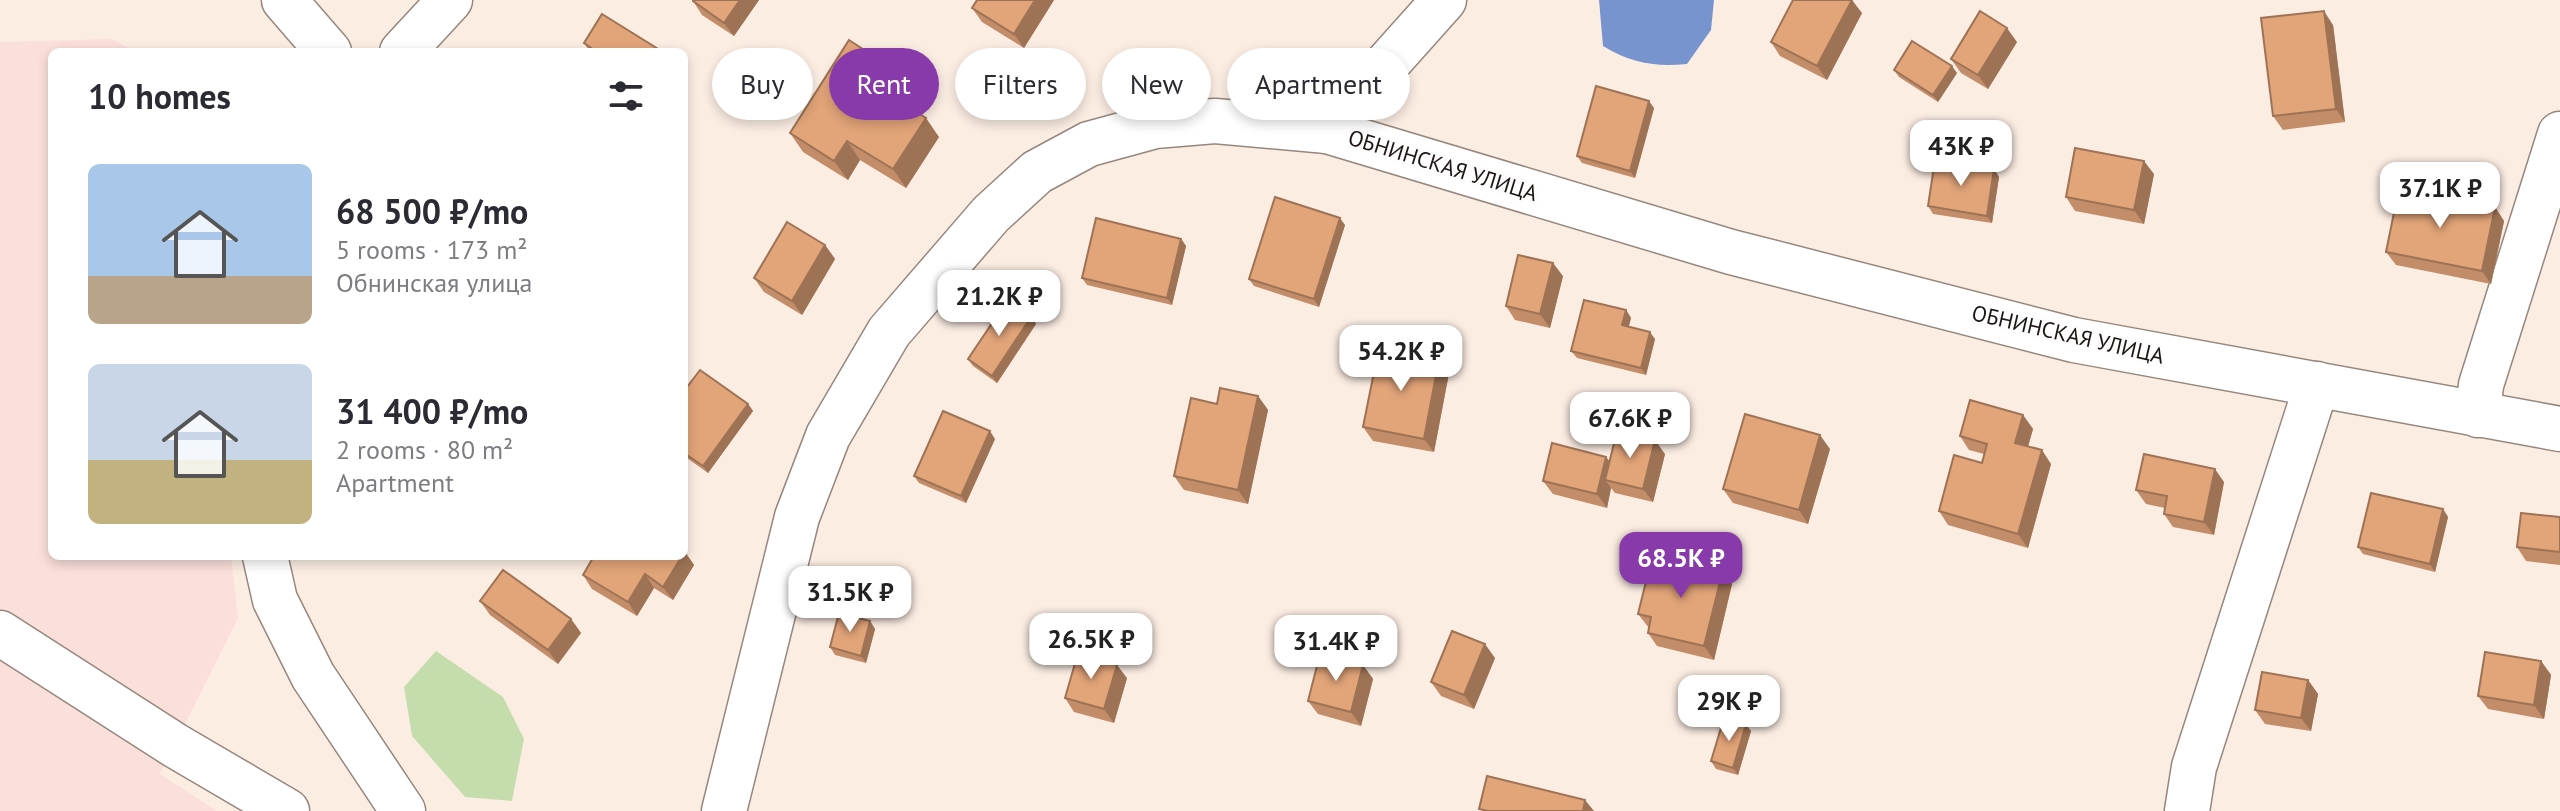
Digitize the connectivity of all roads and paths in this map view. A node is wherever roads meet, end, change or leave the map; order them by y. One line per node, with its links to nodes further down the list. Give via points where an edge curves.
1 (284, 0): 4 (street)
2 (450, 0): 5 (street)
3 (1444, 0): 6 (street)
4 (326, 48)
5 (406, 48)
6 (1327, 131): 8 (street, ОБНИНСКАЯ УЛИЦА, via 1746,256 2074,340); 15 (street, ОБНИНСКАЯ УЛИЦА, via 1215,121 1155,126 1089,144 1037,172 991,214 889,332 828,436 797,517)
7 (2560, 134): 9 (street, via 2481,385)
8 (2317, 384): 9 (street, ОБНИНСКАЯ УЛИЦА); 16 (street, via 2194,767)
9 (2478, 415): 10 (street, ОБНИНСКАЯ УЛИЦА)
10 (2560, 429)
11 (266, 560): 14 (street, via 275,600 313,676)
12 (0, 633): 13 (street)
13 (287, 811)
14 (403, 811)
15 (724, 811)
16 (2187, 811)

